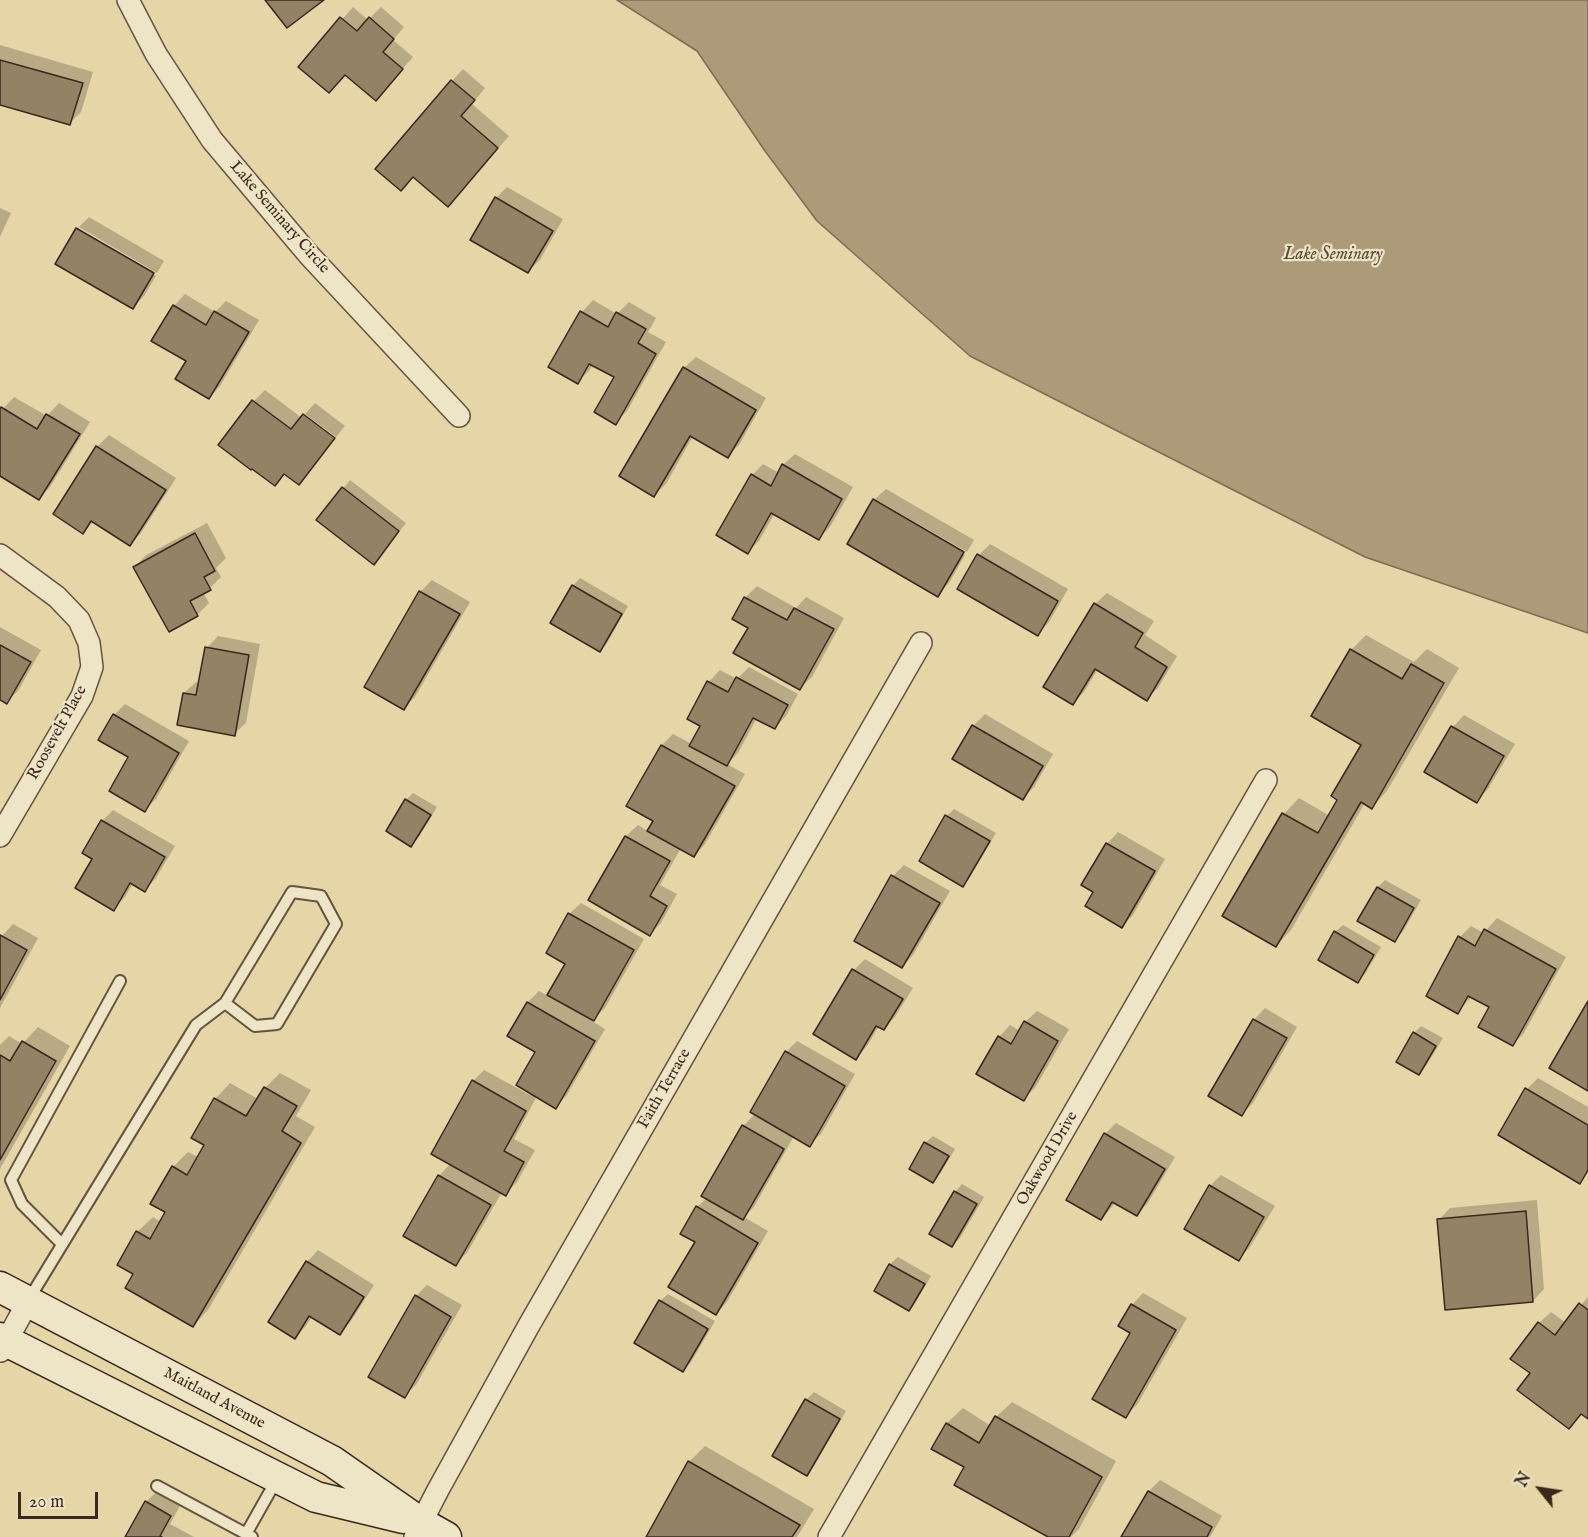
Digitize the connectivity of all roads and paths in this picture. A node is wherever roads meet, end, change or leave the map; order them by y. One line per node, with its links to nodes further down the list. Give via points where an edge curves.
1 (128, 0): 2 (street, Lake Seminary Circle, via 156,54 212,140 309,255)
2 (459, 416)
3 (0, 555): 6 (street, Roosevelt Place, via 57,597 78,620 89,643 92,667 82,696)
4 (921, 643): 15 (street, Faith Terrace, via 528,1327)
5 (1266, 780): 17 (street, Oakwood Drive)
6 (0, 837)
7 (120, 981): 9 (lane, via 11,1180 22,1204)
8 (225, 1003): 8 (lane, via 292,892 321,896 336,924 277,1024 255,1026); 9 (lane, via 196,1025)
9 (62, 1244): 11 (lane)
10 (0, 1287): 11 (main road, Maitland Avenue)
11 (28, 1302): 12 (street); 15 (main road, Maitland Avenue, via 332,1461)
12 (2, 1344): 13 (main road)
13 (278, 1478): 15 (main road, via 316,1497); 16 (lane)
14 (157, 1486): 16 (lane)
15 (427, 1532)
16 (249, 1535)
17 (829, 1537)

